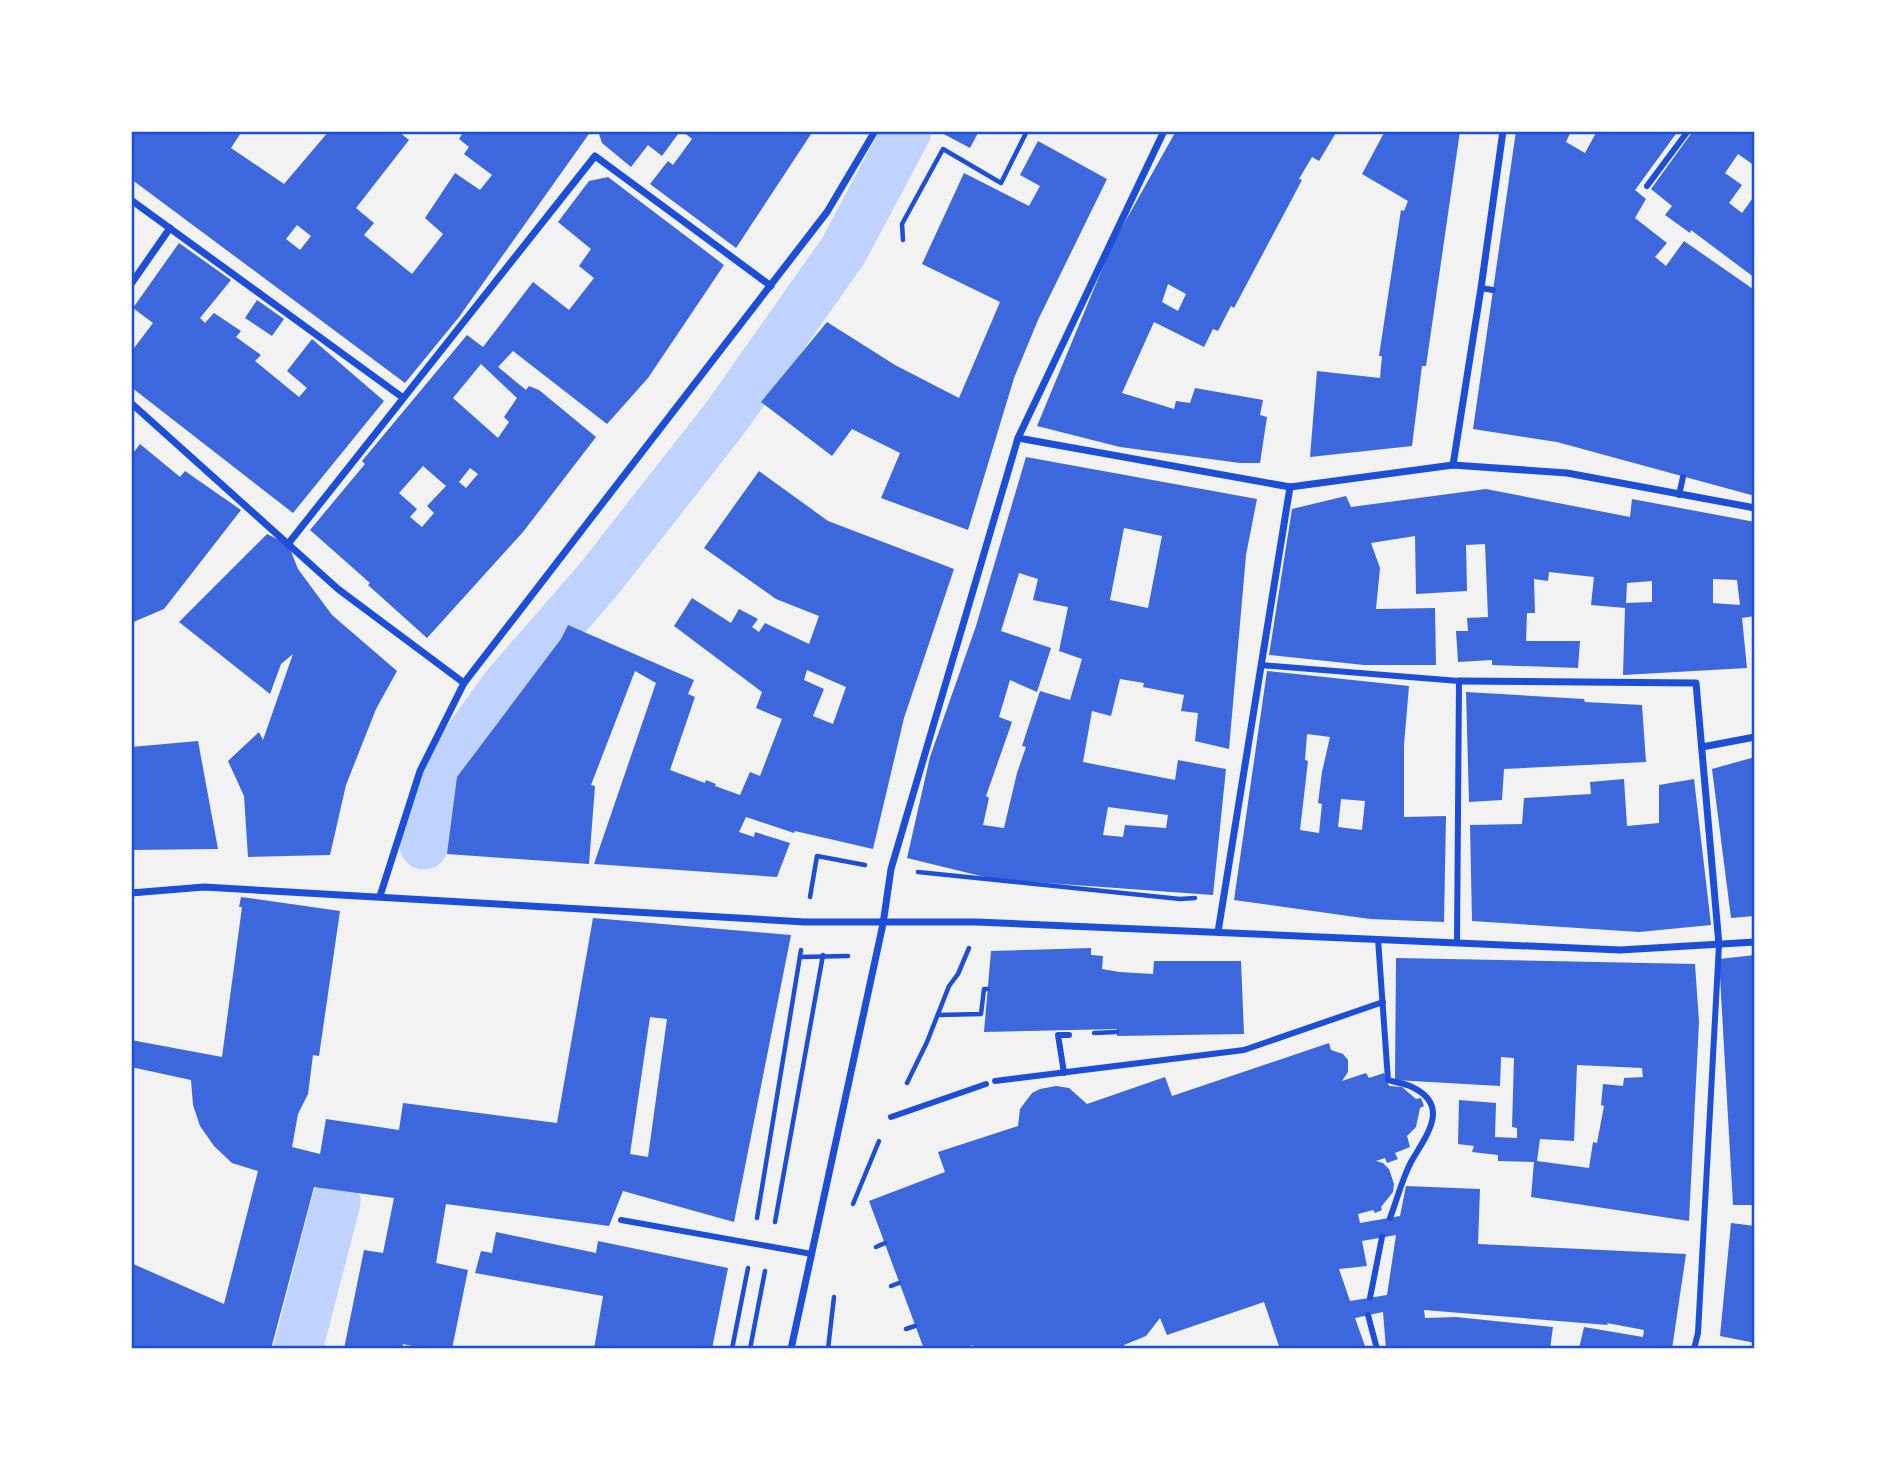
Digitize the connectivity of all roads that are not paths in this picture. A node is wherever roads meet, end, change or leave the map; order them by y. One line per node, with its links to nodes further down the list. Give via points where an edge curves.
1 (875, 131): 9 (street, via 827,212)
2 (1164, 131): 14 (street)
3 (1503, 131): 10 (street)
4 (1688, 131): 5 (street)
5 (1647, 186)
6 (131, 200): 7 (street)
7 (170, 228): 8 (street); 12 (street)
8 (131, 284)
9 (771, 286): 12 (street, via 595,156); 23 (street)
10 (1481, 288): 11 (street); 15 (street)
11 (1493, 290)
12 (402, 397): 20 (street)
13 (131, 403): 20 (street)
14 (1018, 438): 17 (street); 28 (street, via 891,869)
15 (1453, 465): 17 (street); 18 (street, via 1567,473)
16 (1683, 477): 18 (street)
17 (1290, 487): 21 (street)
18 (1679, 495): 19 (street)
19 (1755, 508)
20 (288, 544): 23 (street, via 338,589)
21 (1261, 665): 22 (street); 29 (street)
22 (1459, 681): 25 (street, via 1696,683); 32 (street)
23 (464, 683): 27 (street, via 420,771)
24 (1755, 737): 25 (street)
25 (1702, 747): 33 (street)
26 (131, 892): 27 (street, via 204,887)
27 (380, 896): 28 (street)
28 (883, 923): 29 (street); 43 (street)
29 (1219, 932): 30 (street)
30 (1378, 939): 32 (street); 34 (street)
31 (1755, 942): 33 (street)
32 (1457, 943): 33 (street, via 1620,950)
33 (1719, 945): 48 (street)
34 (1383, 1002): 36 (street, via 1244,1050); 40 (street, via 1387,1073 1391,1081 1416,1088 1434,1111 1430,1132 1410,1164)
35 (1069, 1035): 36 (street, via 1058,1035)
36 (1064, 1073): 37 (street)
37 (995, 1081)
38 (986, 1084): 39 (street)
39 (891, 1117)
40 (1390, 1218)
41 (621, 1220): 43 (street)
42 (1382, 1237): 44 (street)
43 (812, 1254): 46 (street)
44 (1370, 1298)
45 (1368, 1315): 47 (street)
46 (791, 1349)
47 (1377, 1349)
48 (1694, 1349)

